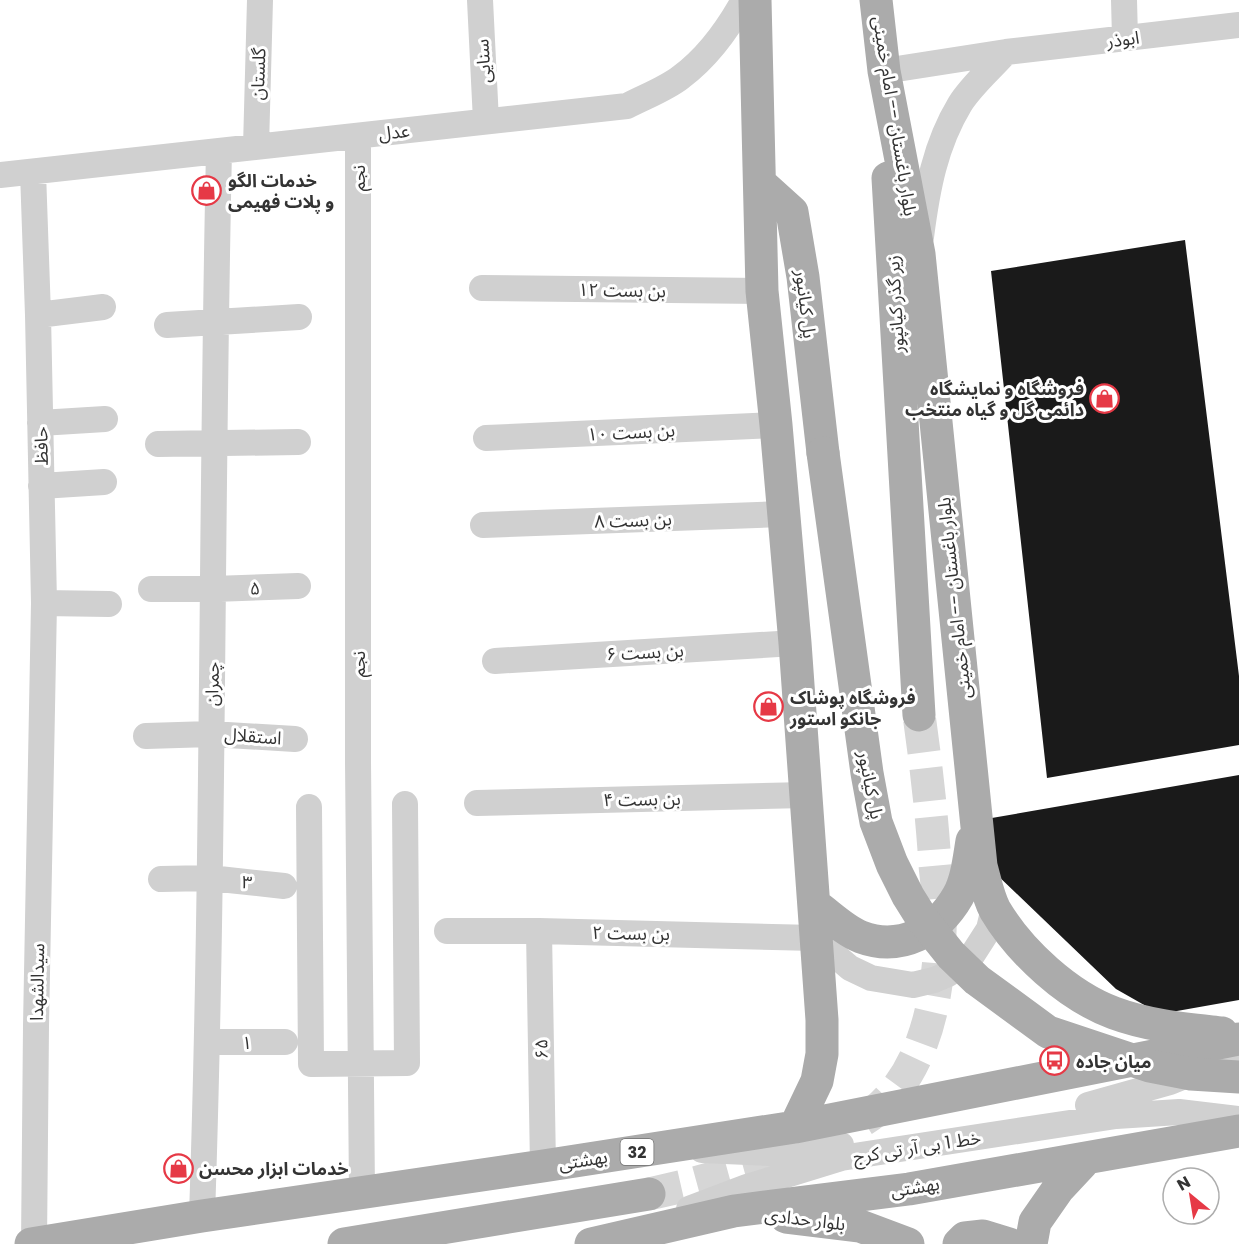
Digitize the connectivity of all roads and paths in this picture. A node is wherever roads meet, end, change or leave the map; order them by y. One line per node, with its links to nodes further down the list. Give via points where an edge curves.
1 (260, 0): 13 (street, گلستان)
2 (480, 0): 11 (street, سنایی)
3 (744, 0): 11 (street, عدل, via 712,47 681,78 627,106)
4 (755, 0): 17 (main road)
5 (876, 0): 10 (main road, بلوار باغستان -- امام خمینی)
6 (1124, 0): 8 (street)
7 (1239, 25): 8 (street, ابوذر)
8 (1125, 38): 9 (street, ابوذر)
9 (1006, 52): 10 (street, ابوذر); 18 (street, via 961,102 940,142 928,188)
10 (884, 71): 18 (main road, بلوار باغستان -- امام خمینی); 44 (main road, زیر گذر کیانپور)
11 (486, 121): 12 (street, عدل)
12 (358, 136): 13 (street, عدل); 66 (street, نجم)
13 (256, 147): 14 (street, عدل)
14 (219, 151): 15 (street, عدل); 24 (street, چمران)
15 (33, 172): 16 (street, عدل); 22 (street, حافظ)
16 (0, 176)
17 (761, 184): 20 (main road); 67 (main road, پل کیانپور, bridge, via 792,212 867,773 876,822 892,864 923,920 951,955 1007,1004 1048,1032 1150,1066)
18 (919, 254): 53 (main road, بلوار باغستان -- امام خمینی)
19 (482, 288): 20 (street, بن بست ۱۲)
20 (762, 291): 28 (main road)
21 (104, 308): 22 (street)
22 (38, 315): 27 (street, حافظ)
23 (299, 317): 24 (street)
24 (215, 322): 25 (street); 32 (street, چمران)
25 (167, 325)
26 (105, 419): 27 (street)
27 (40, 423): 34 (street, حافظ)
28 (776, 425): 29 (street, بن بست ۱۰); 35 (main road)
29 (486, 438)
30 (298, 442): 32 (street)
31 (158, 444): 32 (street)
32 (214, 444): 39 (street, چمران)
33 (104, 482): 34 (street)
34 (41, 486): 40 (street, حافظ)
35 (783, 514): 36 (street, بن بست ۸); 42 (main road)
36 (483, 525)
37 (298, 586): 39 (street, ۵)
38 (151, 589): 39 (street, ۵)
39 (213, 589): 46 (street, چمران)
40 (44, 603): 41 (street); 45 (street, حافظ)
41 (109, 604)
42 (795, 643): 43 (street, بن بست ۶); 49 (main road)
43 (495, 661)
44 (919, 715)
45 (42, 721): 79 (street, سیدالشهدا)
46 (211, 734): 47 (street, استقلال); 48 (street, استقلال); 54 (street, چمران)
47 (146, 736)
48 (295, 740)
49 (806, 795): 50 (street, بن بست ۴); 57 (main road)
50 (477, 803)
51 (405, 804): 66 (street, via 406,1063)
52 (309, 807): 66 (street, via 311,1064)
53 (976, 818): 57 (main road, via 959,894 930,930 886,944 859,936); 58 (main road, بلوار باغستان -- امام خمینی, via 981,866)
54 (210, 878): 55 (street, ۳); 56 (street, ۳); 63 (street, چمران)
55 (161, 879)
56 (284, 886)
57 (815, 905): 61 (main road)
58 (994, 908): 61 (street, via 989,929 971,957 948,974 913,985 871,978 850,968); 62 (main road, بلوار باغستان -- امام خمینی, via 1033,960 1071,990 1113,1013 1157,1025)
59 (447, 931): 60 (street, بن بست ۲)
60 (539, 931): 61 (street, بن بست ۲); 73 (street, ۶۵)
61 (816, 938): 69 (main road, via 822,1054 817,1081)
62 (1239, 1037): 69 (main road, بهشتى / 32)
63 (208, 1042): 64 (street, ۱); 77 (street, چمران)
64 (285, 1042)
65 (1239, 1058): 71 (street, خط 1 بی آر تی کرج, via 1088,1105 813,1149 769,1153)
66 (360, 1063): 74 (street, نجم)
67 (1239, 1077)
68 (1239, 1119): 78 (street, خط 1 بی آر تی کرج, via 1179,1112 1116,1116 841,1158 747,1187)
69 (795, 1127): 71 (main road, بهشتى / 32)
70 (1239, 1131): 72 (main road, بهشتی)
71 (664, 1147): 73 (main road, بهشتى / 32)
72 (1086, 1159): 76 (main road, بهشتی, via 909,1189); 84 (main road, via 1035,1222)
73 (543, 1166): 74 (main road, بهشتى / 32)
74 (362, 1193): 77 (main road, بهشتى / 32)
75 (649, 1194): 80 (main road)
76 (734, 1211): 78 (main road, بهشتی); 81 (main road, بلوار حدادی, via 860,1226)
77 (202, 1216): 79 (main road, بهشتى / 32)
78 (599, 1243)
79 (33, 1244)
80 (344, 1244)
81 (908, 1244)
82 (959, 1244): 83 (main road, via 965,1238 983,1236)
83 (1009, 1244)
84 (1031, 1244)

